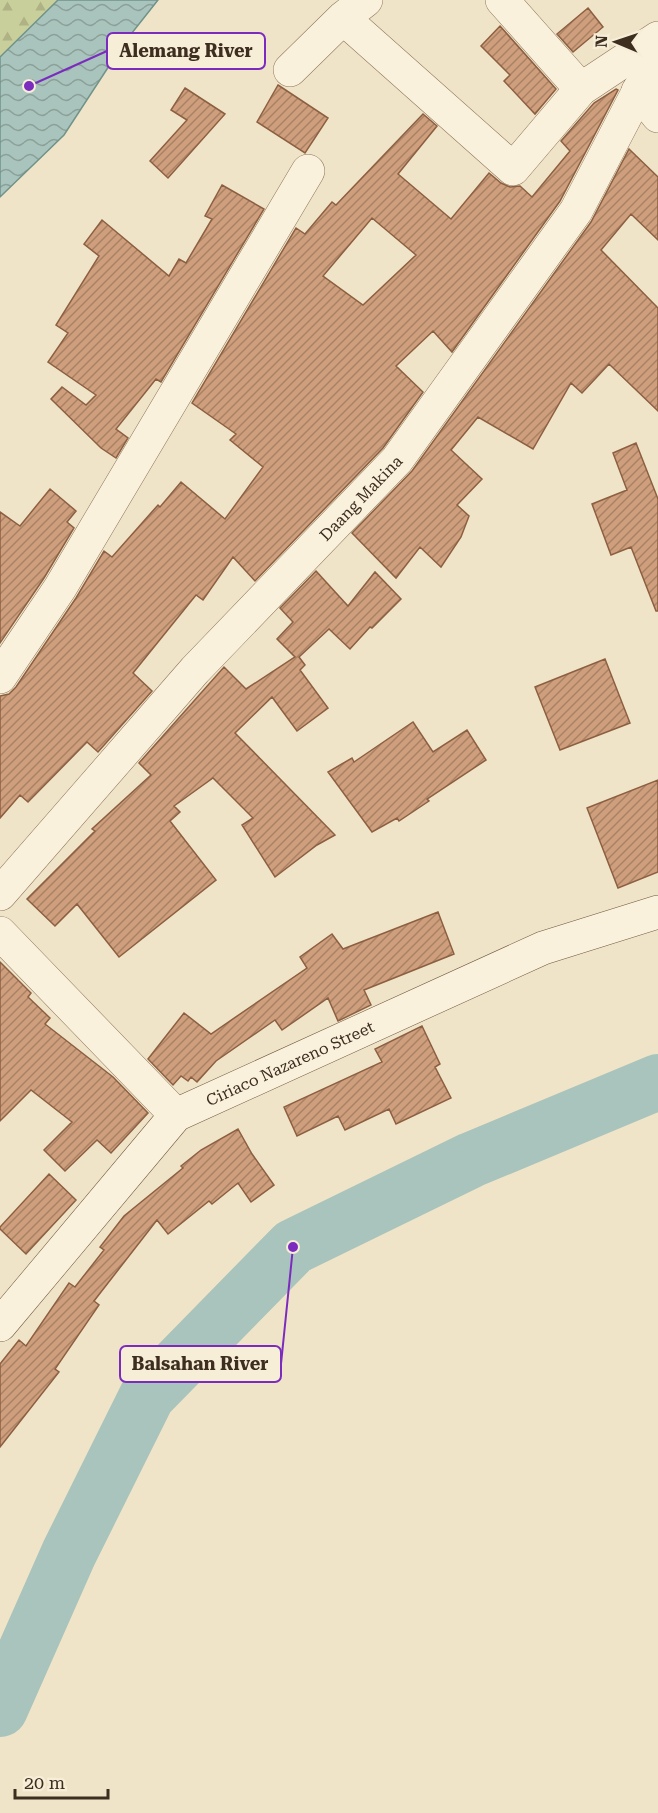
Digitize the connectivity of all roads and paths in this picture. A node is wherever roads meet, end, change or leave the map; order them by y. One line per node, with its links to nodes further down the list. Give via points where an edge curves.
1 (501, 0): 6 (street)
2 (354, 9): 5 (street); 6 (street, via 513,169)
3 (658, 38): 6 (street)
4 (658, 54): 7 (street, Daang Makina)
5 (290, 70)
6 (581, 89)
7 (648, 104): 10 (street, Daang Makina, via 397,460 195,670)
8 (308, 171): 9 (street, via 60,588)
9 (0, 677)
10 (0, 894)
11 (658, 912): 13 (street, Ciriaco Nazareno Street, via 543,948)
12 (0, 933): 13 (street)
13 (176, 1115): 14 (street, Ciriaco Nazareno Street)
14 (0, 1325)

